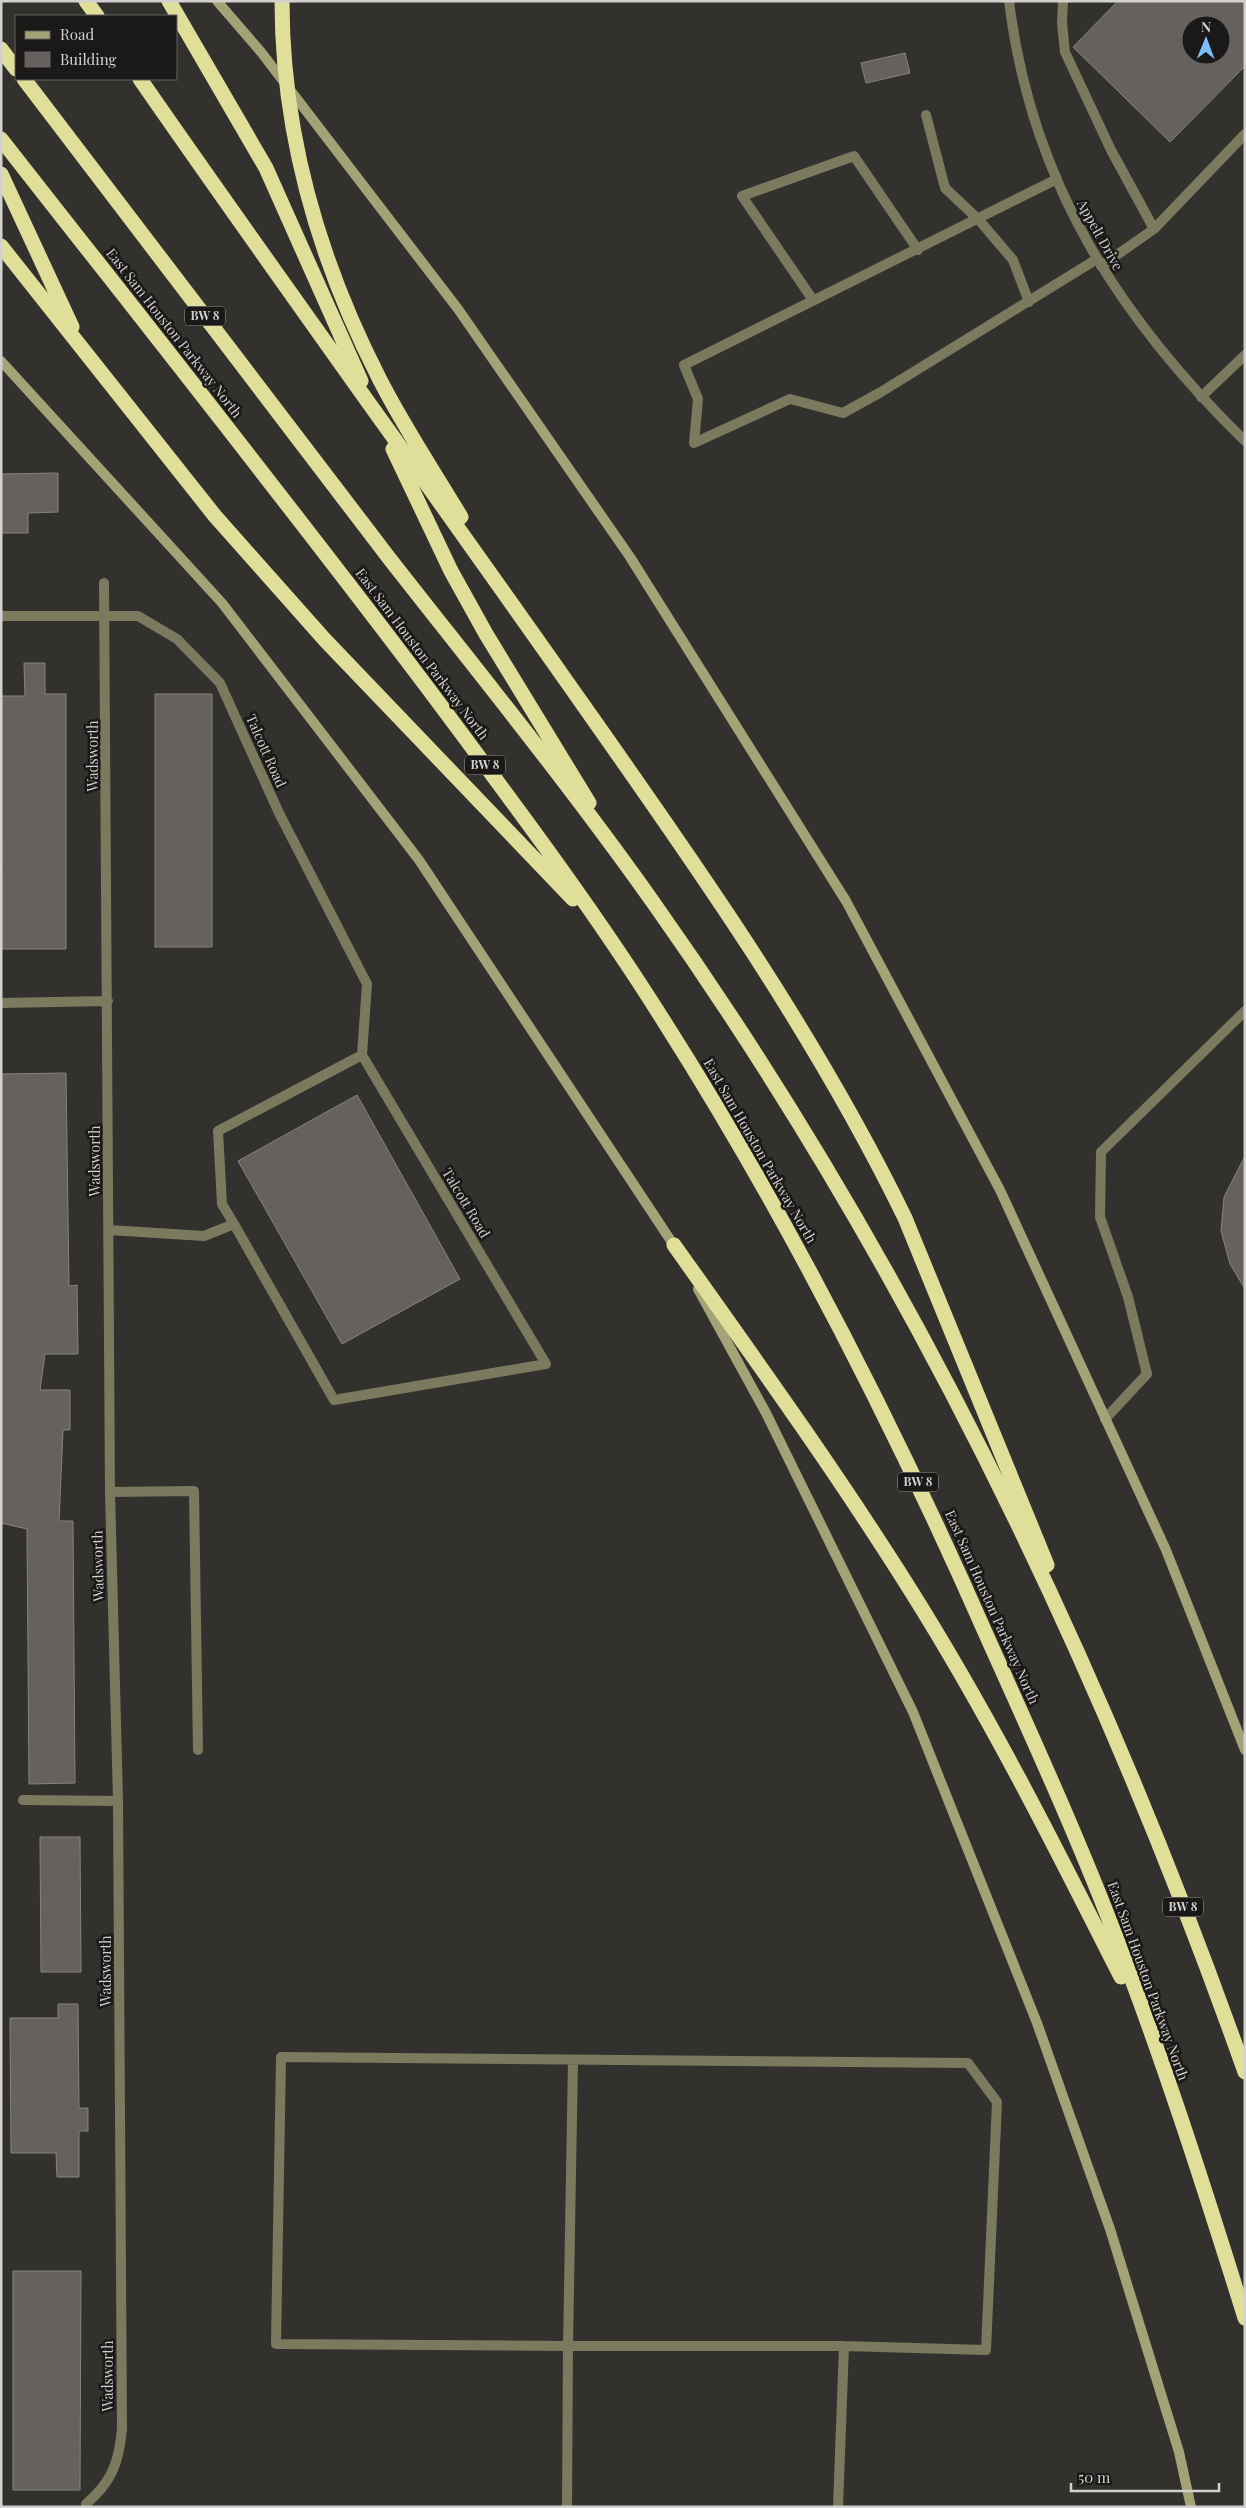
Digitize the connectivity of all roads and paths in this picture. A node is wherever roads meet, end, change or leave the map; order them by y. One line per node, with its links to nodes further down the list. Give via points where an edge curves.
1 (86, 1): 7 (highway)
2 (169, 1): 8 (highway)
3 (217, 1): 44 (main road, via 458,309 630,557 846,901 1000,1190)
4 (282, 1): 32 (highway, via 293,126 312,208 331,268 381,381)
5 (1009, 1): 18 (street, Appelt Drive, via 1030,102)
6 (1063, 1): 20 (street, via 1065,52 1111,150)
7 (96, 15)
8 (177, 15)
9 (178, 16): 35 (highway, via 266,168 332,318 451,571 544,731)
10 (1, 49): 11 (highway)
11 (15, 68)
12 (25, 80): 35 (highway, BW 8)
13 (141, 80): 32 (highway)
14 (926, 115): 19 (street, via 945,188)
15 (1245, 134): 20 (street)
16 (1, 139): 36 (highway, East Sam Houston Parkway North / BW 8, via 348,583 550,853)
17 (1, 174): 26 (highway)
18 (1057, 179): 19 (street); 23 (street, Appelt Drive)
19 (979, 220): 22 (street); 25 (street, via 1013,260)
20 (1154, 229): 23 (street)
21 (1, 246): 26 (highway)
22 (918, 250): 24 (street); 24 (street, via 854,156 742,196)
23 (1099, 263): 25 (street); 29 (street, Appelt Drive, via 1148,336)
24 (814, 300): 25 (street, via 684,365 698,399 694,443 790,399 843,413)
25 (1029, 302)
26 (84, 353): 36 (highway, via 215,516 325,640 552,876)
27 (1245, 355): 29 (street)
28 (1, 361): 43 (main road, via 222,604 419,860)
29 (1201, 397): 30 (street, Appelt Drive)
30 (1245, 442)
31 (104, 583): 34 (street, Wadsworth)
32 (514, 607): 46 (highway, via 640,785 780,993 880,1166 930,1275)
33 (1, 616): 34 (street, Talcott Road)
34 (106, 616): 37 (street, Wadsworth); 40 (street, Talcott Road, via 138,616 177,639 220,683 279,813 367,984)
35 (655, 905): 46 (highway, BW 8, via 838,1189 896,1293 1007,1503)
36 (617, 949): 51 (highway, East Sam Houston Parkway North / BW 8, via 666,1023 761,1182 902,1449 1052,1782 1106,1911)
37 (108, 1001): 38 (street); 42 (street, Wadsworth)
38 (1, 1003)
39 (1245, 1011): 44 (street, via 1101,1152 1100,1217 1128,1296 1147,1374)
40 (362, 1055): 41 (street, via 218,1131 222,1204); 41 (street, Talcott Road, via 546,1364 334,1400)
41 (234, 1224): 42 (street, via 204,1236)
42 (109, 1230): 45 (street, Wadsworth)
43 (674, 1246): 51 (highway, via 793,1413 911,1591 1038,1815); 60 (main road, via 766,1414 914,1712 1037,2023 1110,2229 1179,2452)
44 (1105, 1419): 48 (main road, via 1166,1550)
45 (110, 1492): 47 (street, via 194,1491); 50 (street, Wadsworth)
46 (1118, 1742): 53 (highway, BW 8)
47 (198, 1750)
48 (1245, 1750)
49 (23, 1800): 50 (street)
50 (118, 1801): 57 (street, Wadsworth, via 122,2429 116,2465 102,2491)
51 (1156, 2045): 54 (highway, East Sam Houston Parkway North / BW 8)
52 (573, 2060): 55 (street); 55 (street, via 281,2057 280,2077 276,2344); 56 (street, via 968,2063 997,2102 986,2350)
53 (1245, 2072)
54 (1245, 2318)
55 (568, 2346): 56 (street); 58 (street)
56 (844, 2346): 59 (street)
57 (86, 2504)
58 (567, 2507)
59 (838, 2507)
60 (1191, 2507)

